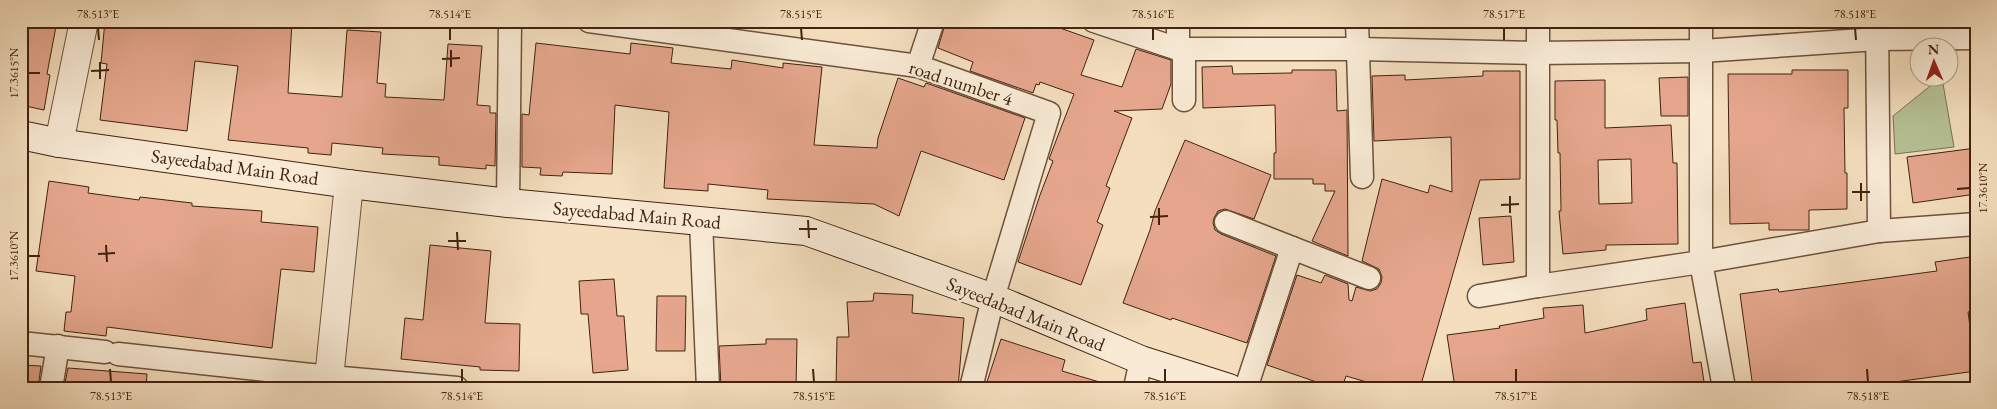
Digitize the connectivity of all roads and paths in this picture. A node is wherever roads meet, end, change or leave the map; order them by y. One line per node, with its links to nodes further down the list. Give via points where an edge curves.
1 (84, 21): 19 (main road)
2 (510, 21): 22 (street)
3 (589, 21): 16 (street, road number 4)
4 (933, 21): 16 (street)
5 (1094, 21): 12 (street)
6 (1178, 21): 12 (street)
7 (1357, 21): 13 (street)
8 (1538, 21): 15 (street)
9 (1701, 21): 14 (street)
10 (1877, 30): 11 (street); 14 (street); 26 (street)
11 (1976, 38)
12 (1181, 49): 13 (street); 17 (street)
13 (1358, 50): 15 (street); 20 (street)
14 (1702, 51): 15 (street); 28 (street)
15 (1537, 53): 30 (street)
16 (918, 66): 32 (street, road number 4, via 1049,113)
17 (1184, 100)
18 (21, 135): 19 (main road, Sayeedabad Main Road)
19 (59, 143): 21 (main road, Sayeedabad Main Road)
20 (1362, 177)
21 (349, 184): 22 (main road, Sayeedabad Main Road); 36 (main road)
22 (508, 203): 23 (main road, Sayeedabad Main Road)
23 (701, 221): 32 (main road, Sayeedabad Main Road, via 806,231); 39 (street)
24 (1226, 222): 27 (street)
25 (1976, 224): 26 (street)
26 (1879, 231): 28 (street)
27 (1292, 248): 29 (street); 43 (street)
28 (1701, 262): 30 (street); 44 (street)
29 (1369, 278)
30 (1538, 286): 31 (street)
31 (1479, 296)
32 (993, 298): 35 (main road, Sayeedabad Main Road); 40 (street, road number 4)
33 (21, 343): 34 (street)
34 (58, 346): 36 (street); 37 (street)
35 (1141, 360): 41 (street); 42 (main road, Sayeedabad Main Road)
36 (329, 382): 38 (street)
37 (51, 388)
38 (457, 388)
39 (708, 388)
40 (971, 388)
41 (1135, 388)
42 (1229, 388)
43 (1246, 388)
44 (1724, 388)

